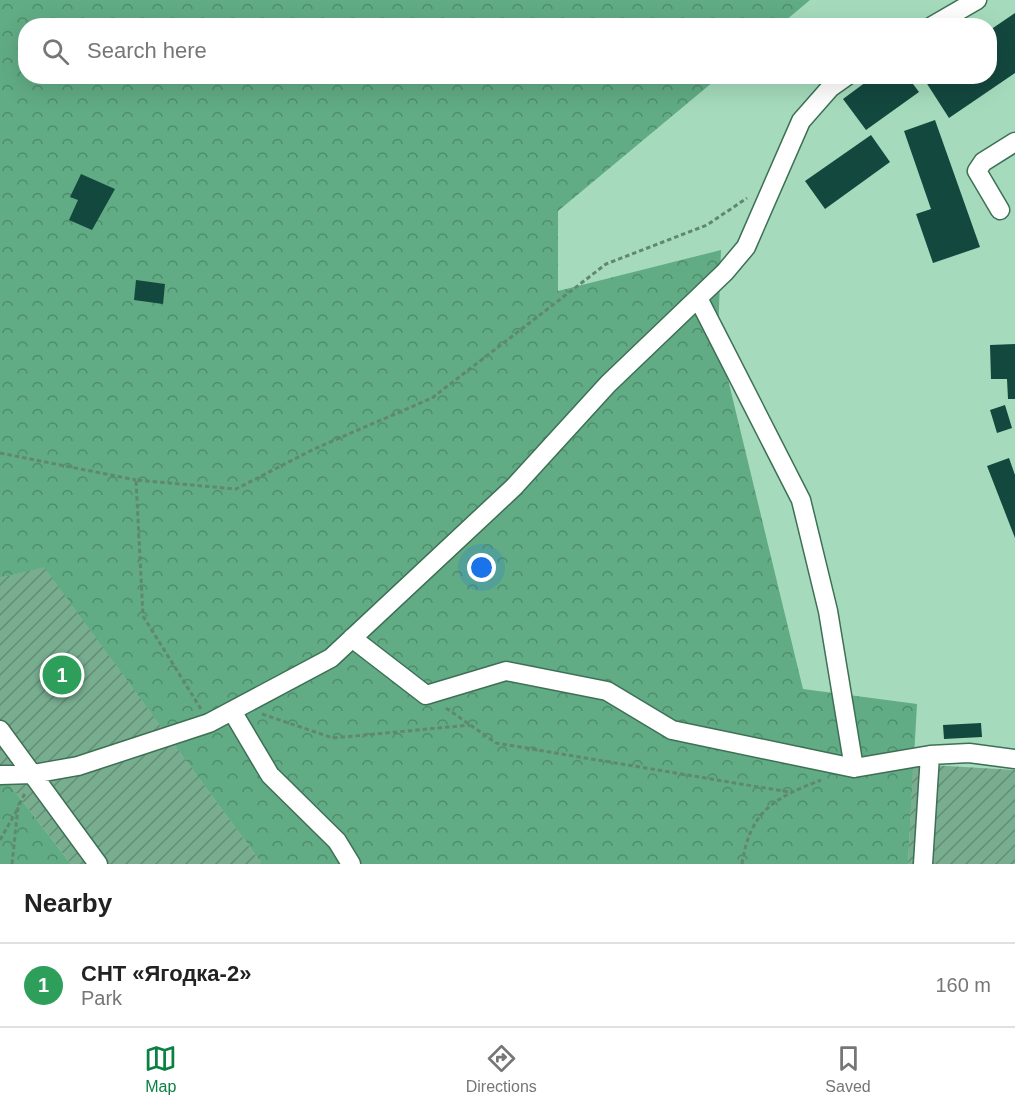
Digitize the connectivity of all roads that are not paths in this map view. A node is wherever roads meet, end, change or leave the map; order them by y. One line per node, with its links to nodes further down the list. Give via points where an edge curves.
1 (977, 0): 2 (street)
2 (946, 18)
3 (836, 84): 6 (street, via 801,121 746,247)
4 (1015, 142): 5 (street, via 983,162 977,171)
5 (1000, 210)
6 (698, 298): 7 (street, via 608,384 514,487); 12 (street, via 801,500 828,611)
7 (352, 638): 8 (street, via 331,658); 12 (street, via 426,695 506,671 607,691 672,730)
8 (236, 709): 13 (street, via 209,723 116,755); 16 (street, via 270,775 337,841)
9 (0, 730): 13 (street)
10 (930, 755): 11 (street, via 969,753); 12 (street); 17 (street)
11 (1015, 759)
12 (854, 768)
13 (33, 774): 14 (street); 15 (street)
14 (0, 775)
15 (98, 864)
16 (351, 864)
17 (923, 864)

